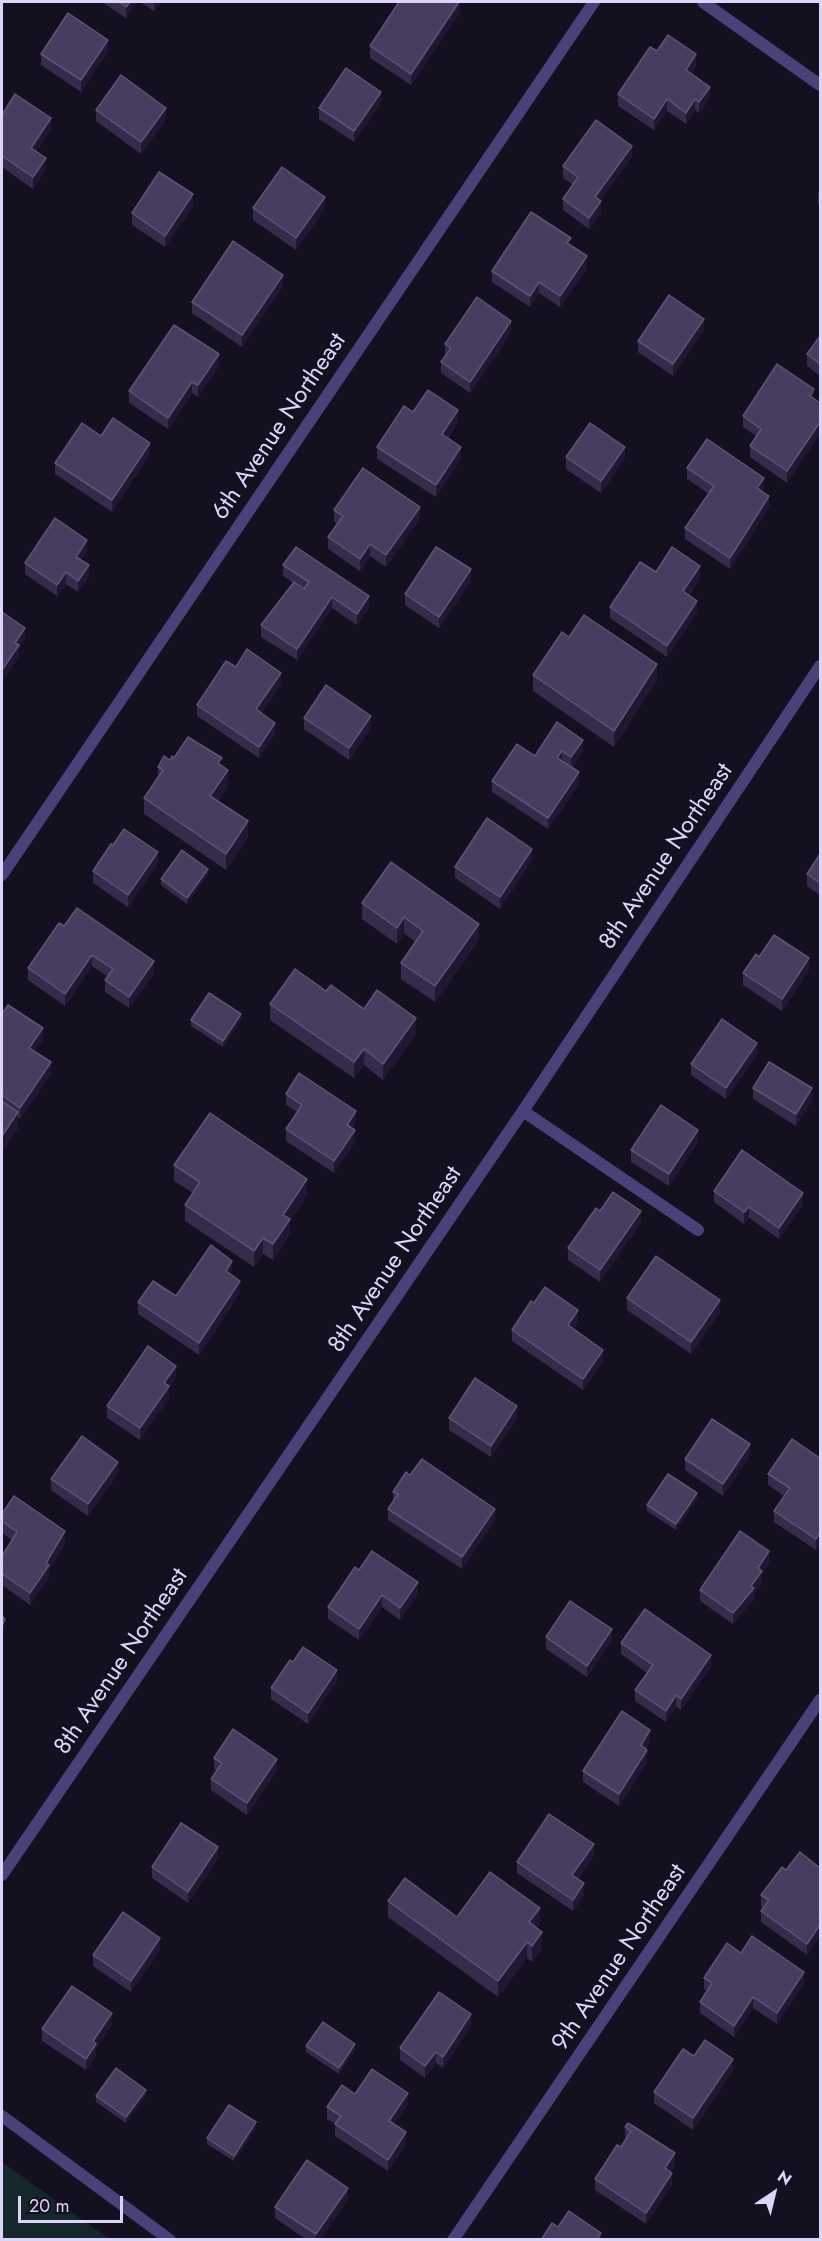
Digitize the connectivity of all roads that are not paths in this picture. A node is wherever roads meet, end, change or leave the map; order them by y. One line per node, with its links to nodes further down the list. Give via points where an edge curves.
1 (594, 2): 5 (street, 6th Avenue Northeast)
2 (704, 2): 3 (street)
3 (820, 85)
4 (820, 666): 6 (street, 8th Avenue Northeast)
5 (2, 875)
6 (523, 1111): 7 (street); 9 (street, 8th Avenue Northeast)
7 (698, 1230)
8 (820, 1700): 12 (street, 9th Avenue Northeast)
9 (2, 1875)
10 (2, 2116): 11 (street)
11 (170, 2240)
12 (453, 2240)

